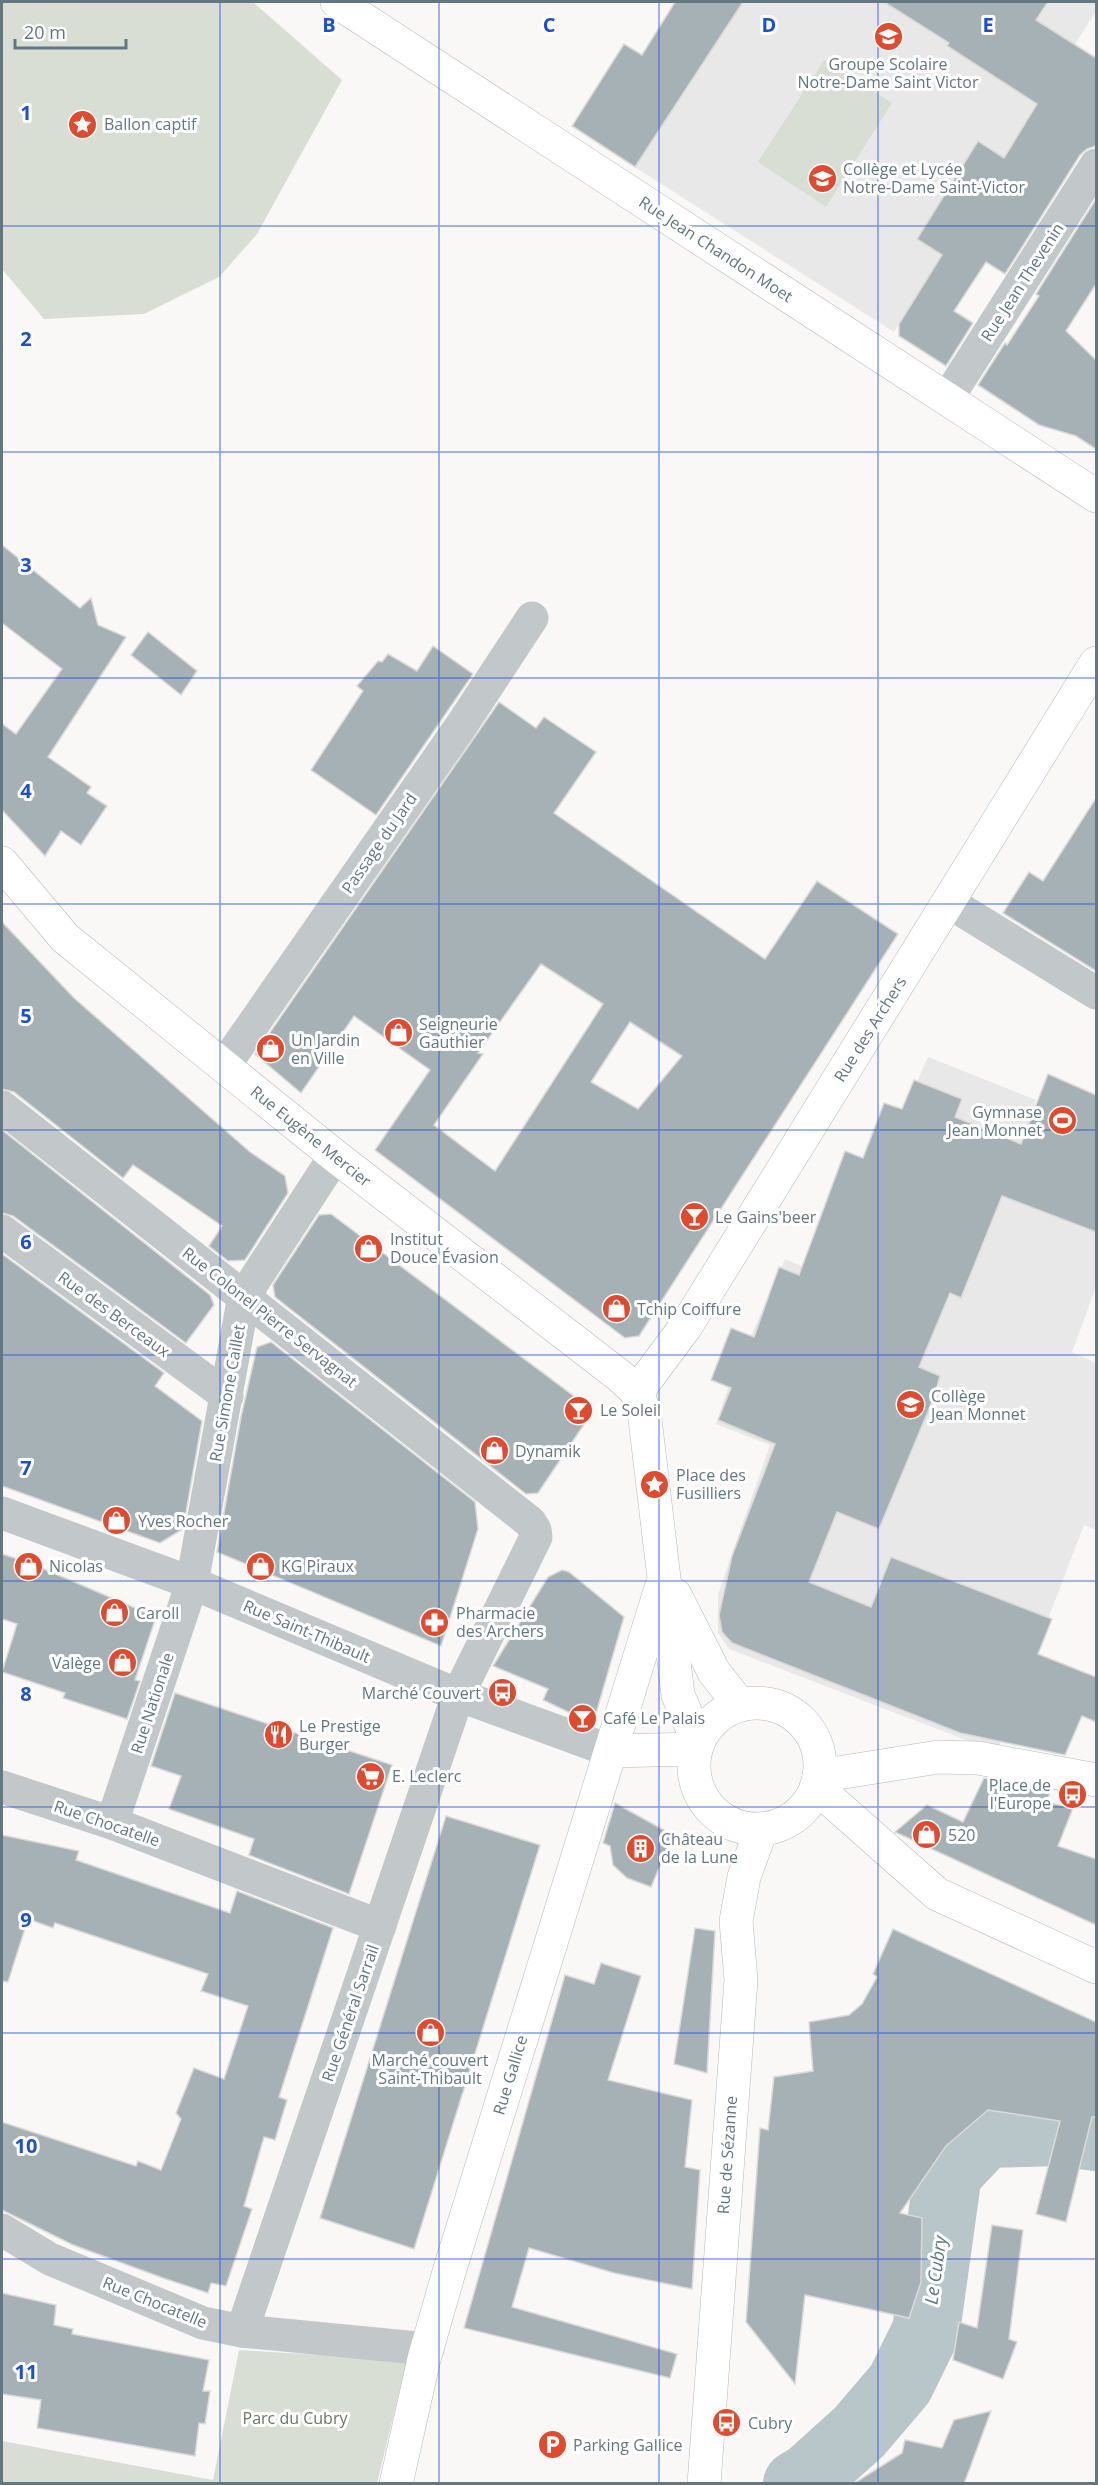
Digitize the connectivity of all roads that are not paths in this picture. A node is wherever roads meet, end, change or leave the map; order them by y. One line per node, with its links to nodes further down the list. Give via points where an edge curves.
1 (337, 2): 3 (main road, Rue Jean Chandon Moet)
2 (1096, 165): 3 (street, Rue Jean Thevenin)
3 (947, 399): 4 (main road, Rue Jean Chandon Moet)
4 (1096, 496)
5 (532, 618): 10 (street, Passage du Jard)
6 (1096, 663): 8 (main road, Rue des Archers)
7 (2, 863): 10 (main road, Rue Eugène Mercier, via 65,938)
8 (950, 903): 9 (street); 15 (main road, Rue des Archers, via 686,1326)
9 (1096, 993)
10 (224, 1066): 12 (main road, Rue Eugène Mercier)
11 (2, 1107): 14 (street, Rue Colonel Pierre Servagnat)
12 (335, 1156): 14 (street, Rue Simone Caillet); 15 (main road, Rue Eugène Mercier)
13 (2, 1231): 16 (street, Rue des Berceaux)
14 (244, 1296): 16 (street, Rue Simone Caillet); 20 (street, Rue Colonel Pierre Servagnat, via 530,1522 535,1530 536,1537)
15 (637, 1392): 18 (main road, via 644,1411)
16 (227, 1396): 19 (street, Rue Simone Caillet)
17 (2, 1513): 19 (street, Rue Saint-Thibault)
18 (665, 1574): 21 (main road, via 714,1672); 22 (main road, via 678,1695); 23 (main road, Rue Gallice)
19 (192, 1583): 20 (street, Rue Saint-Thibault); 27 (street, Rue Nationale)
20 (458, 1695): 23 (street, Rue Saint-Thibault); 29 (street, Rue Général Sarrail)
21 (740, 1705): 22 (main road, via 714,1720); 25 (main road, via 776,1706 806,1726 820,1758)
22 (697, 1746): 23 (main road); 28 (main road, via 693,1767 696,1785 710,1809 733,1825)
23 (611, 1751): 33 (main road, Rue Gallice)
24 (1096, 1780): 25 (main road, via 978,1758 938,1757)
25 (818, 1781): 28 (main road, via 812,1799 798,1815 780,1826); 30 (main road, via 937,1894)
26 (2, 1787): 27 (street, Rue Chocatelle)
27 (112, 1823): 29 (street, Rue Chocatelle)
28 (761, 1830): 35 (main road, Rue de Sézanne, via 744,1877 736,1921 741,1980)
29 (380, 1926): 32 (street, Rue Général Sarrail)
30 (1096, 1967)
31 (2, 2230): 32 (street, Rue Chocatelle, via 61,2264 203,2323)
32 (242, 2331): 33 (street, Rue Chocatelle)
33 (428, 2349): 34 (main road, Rue Gallice)
34 (396, 2484)
35 (704, 2484)

